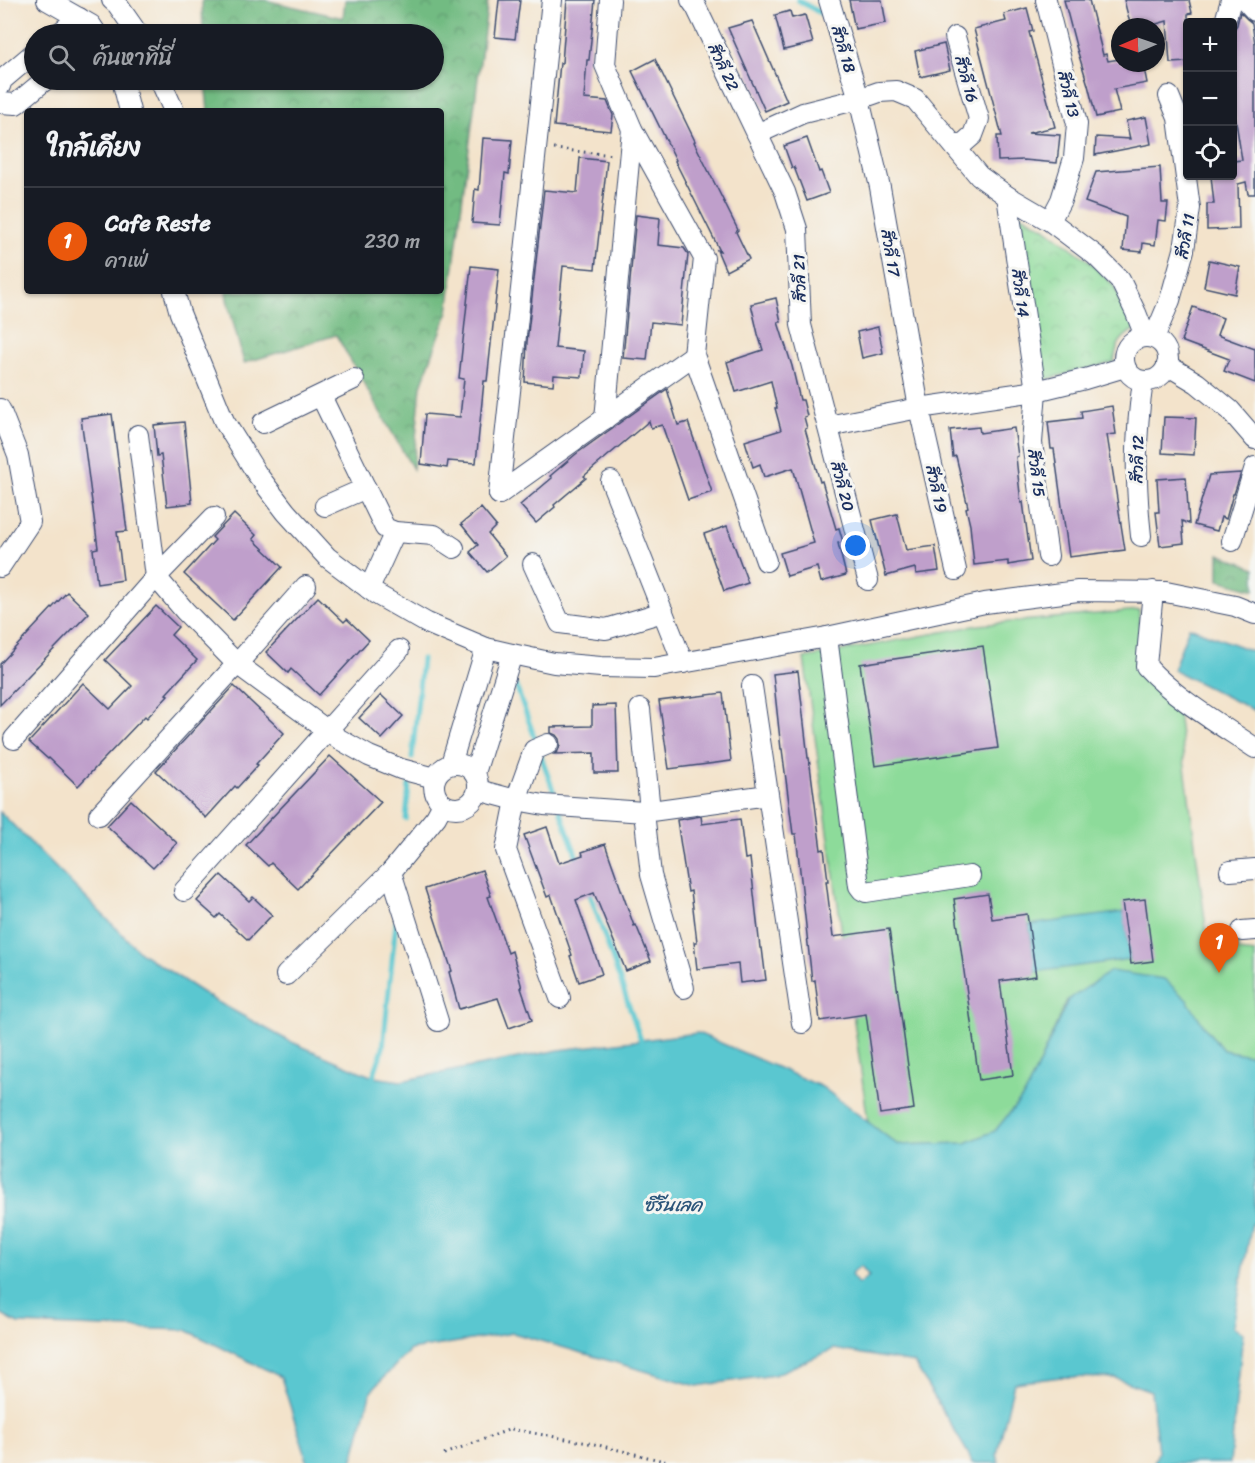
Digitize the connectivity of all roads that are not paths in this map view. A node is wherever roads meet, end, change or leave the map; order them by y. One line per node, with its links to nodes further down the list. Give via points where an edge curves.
1 (47, 0): 11 (street)
2 (112, 0): 15 (street)
3 (552, 0): 43 (street, via 499,495)
4 (610, 0): 27 (street, via 605,65)
5 (690, 0): 28 (street, สีวลี 22)
6 (829, 0): 23 (street, สีวลี 18)
7 (1046, 0): 31 (street, สีวลี 13, via 1077,124 1074,158)
8 (1231, 0): 12 (street)
9 (1245, 0): 10 (street)
10 (1255, 11)
11 (79, 18): 13 (street); 14 (street)
12 (1226, 18)
13 (71, 24)
14 (88, 24)
15 (131, 24)
16 (955, 37): 29 (street, สีวลี 16, via 979,119 973,135)
17 (24, 61): 18 (street, via 2,80)
18 (0, 87)
19 (34, 90): 24 (street)
20 (125, 90): 25 (street)
21 (165, 90): 26 (street)
22 (1168, 96): 33 (street, สีวลี 11, via 1178,118 1190,208 1184,250 1170,300)
23 (859, 99): 28 (street, via 803,113); 29 (street, via 896,91 915,99); 41 (street, สีวลี 17, via 880,187)
24 (14, 108)
25 (129, 108)
26 (173, 108)
27 (632, 129): 34 (street, via 704,258); 43 (street)
28 (757, 134): 45 (street, สีวลี 21, via 785,192 796,229 801,325)
29 (957, 149): 30 (street, via 979,176)
30 (1007, 196): 31 (street); 39 (street, สีวลี 14)
31 (1050, 221): 33 (street, via 1095,255 1120,280)
32 (175, 294): 65 (street, via 224,421 257,474 327,557)
33 (1150, 337): 35 (street, via 1166,348); 36 (street, via 1138,337 1126,347)
34 (694, 355): 43 (street); 58 (street)
35 (1167, 365): 38 (street, via 1158,377); 47 (street, via 1230,410)
36 (1125, 368): 38 (street, via 1135,379); 39 (street)
37 (354, 379): 40 (street)
38 (1143, 381): 54 (street, สีวลี 12, via 1136,455)
39 (1036, 390): 41 (street); 57 (street, สีวลี 15, via 1032,443)
40 (321, 396): 44 (street); 50 (street)
41 (919, 408): 45 (street); 61 (street, สีวลี 19)
42 (0, 409): 60 (street, via 18,456 30,522)
43 (605, 419)
44 (263, 423)
45 (828, 426): 63 (street, สีวลี 20)
46 (138, 435): 62 (street)
47 (1255, 439)
48 (1255, 467): 55 (street)
49 (611, 481): 67 (street)
50 (366, 488): 51 (street); 53 (street, via 385,528)
51 (325, 507)
52 (214, 517): 62 (street)
53 (395, 532): 56 (street, via 434,536); 65 (street)
54 (1141, 536)
55 (1232, 541)
56 (454, 548)
57 (1048, 556)
58 (766, 561)
59 (532, 564): 67 (street, via 560,623 606,629)
60 (0, 567)
61 (956, 570)
62 (156, 577): 73 (street); 78 (street)
63 (868, 580)
64 (306, 586): 73 (street)
65 (369, 589): 70 (street, via 427,622)
66 (1160, 592): 68 (street, via 1235,606); 69 (street, via 1078,591 985,603); 80 (street, via 1161,682)
67 (663, 612): 74 (street)
68 (1255, 614)
69 (826, 637): 74 (street); 92 (street, via 859,886 866,892)
70 (486, 648): 72 (street); 81 (street)
71 (399, 650): 77 (street)
72 (512, 654): 74 (street, via 601,667 654,668); 83 (street)
73 (237, 663): 77 (street); 88 (street)
74 (683, 663)
75 (752, 686): 84 (street)
76 (640, 709): 87 (street)
77 (328, 730): 82 (street, via 369,756); 93 (street)
78 (14, 739)
79 (542, 747): 85 (street)
80 (1255, 748)
81 (451, 764): 82 (street); 83 (street, via 465,765)
82 (435, 778): 86 (street, via 435,792)
83 (476, 782): 85 (street); 86 (street, via 471,803 457,808)
84 (768, 795): 87 (street); 98 (street)
85 (516, 800): 87 (street); 96 (street, via 506,850)
86 (443, 804): 89 (street)
87 (647, 811): 95 (street, via 651,875)
88 (99, 814)
89 (393, 869): 94 (street); 97 (street)
90 (1255, 869): 91 (street)
91 (1230, 871)
92 (970, 876)
93 (184, 891)
94 (286, 975)
95 (684, 988)
96 (560, 998)
97 (438, 1021)
98 (801, 1023)

